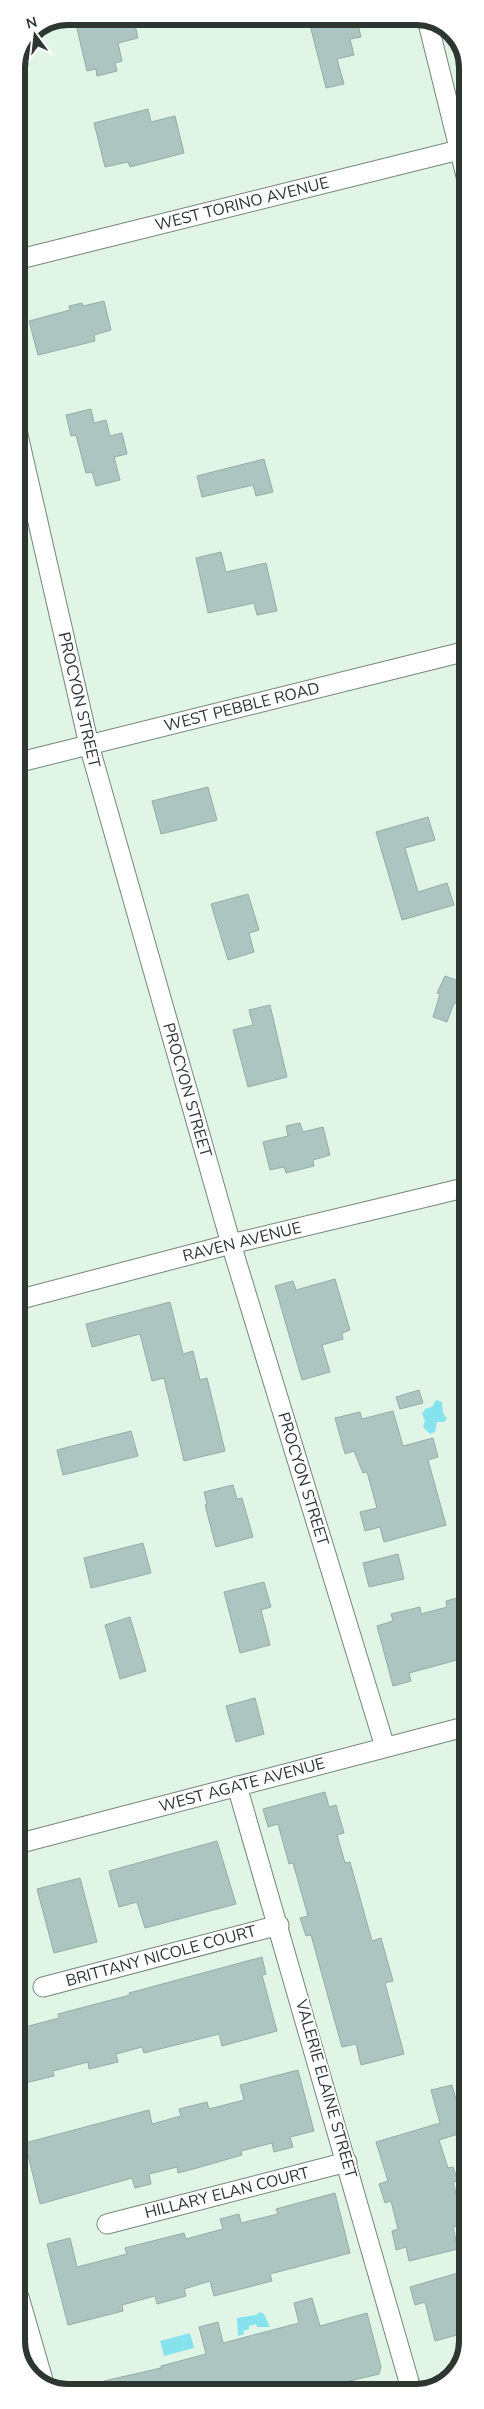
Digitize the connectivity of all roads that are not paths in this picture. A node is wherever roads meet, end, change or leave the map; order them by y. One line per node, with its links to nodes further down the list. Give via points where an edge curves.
1 (430, 27): 2 (street)
2 (459, 134)
3 (459, 150): 4 (street, WEST TORINO AVENUE)
4 (25, 258)
5 (25, 466): 7 (street, PROCYON STREET)
6 (459, 652): 7 (street, WEST PEBBLE ROAD)
7 (88, 745): 8 (street, WEST PEBBLE ROAD); 10 (street, PROCYON STREET)
8 (25, 761)
9 (459, 1189): 10 (street, RAVEN AVENUE)
10 (231, 1244): 11 (street, RAVEN AVENUE); 13 (street, PROCYON STREET)
11 (25, 1298)
12 (459, 1728): 13 (street, WEST AGATE AVENUE)
13 (385, 1747): 14 (street, WEST AGATE AVENUE)
14 (237, 1786): 15 (street, WEST AGATE AVENUE); 16 (street, VALERIE ELAINE STREET)
15 (25, 1842)
16 (279, 1925): 17 (street, BRITTANY NICOLE COURT); 18 (street, VALERIE ELAINE STREET)
17 (43, 1987)
18 (347, 2162): 19 (street, HILLARY ELAN COURT); 22 (street, VALERIE ELAINE STREET)
19 (106, 2224)
20 (25, 2327): 21 (main road)
21 (38, 2371)
22 (410, 2384)

